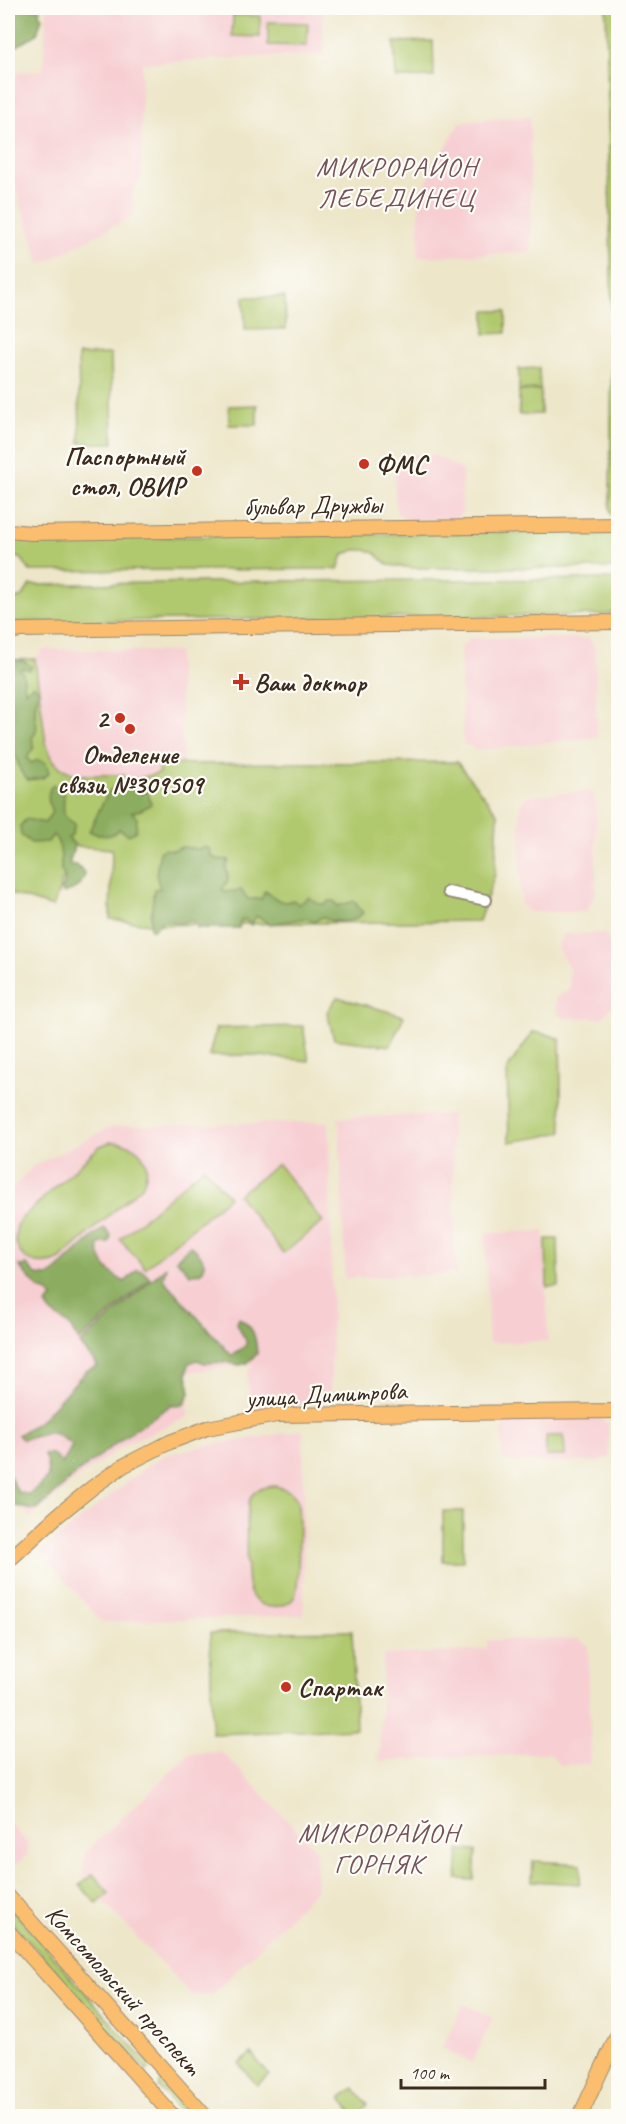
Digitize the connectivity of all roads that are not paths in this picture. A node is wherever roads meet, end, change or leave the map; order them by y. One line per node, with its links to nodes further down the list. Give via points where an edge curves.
1 (618, 525): 2 (main road, бульвар Дружбы)
2 (8, 531)
3 (618, 622): 4 (main road)
4 (8, 632)
5 (448, 892): 6 (street)
6 (486, 900)
7 (618, 1411): 8 (main road, улица Димитрова, via 278,1415 207,1428 123,1466 57,1516)
8 (8, 1561)
9 (8, 1896): 12 (main road, Комсомольский проспект)
10 (8, 1931): 13 (main road, Комсомольский проспект)
11 (618, 2034): 16 (main road)
12 (164, 2071): 13 (main road); 15 (main road, Комсомольский проспект)
13 (146, 2084): 14 (main road, Комсомольский проспект)
14 (173, 2116)
15 (205, 2116)
16 (580, 2116)

